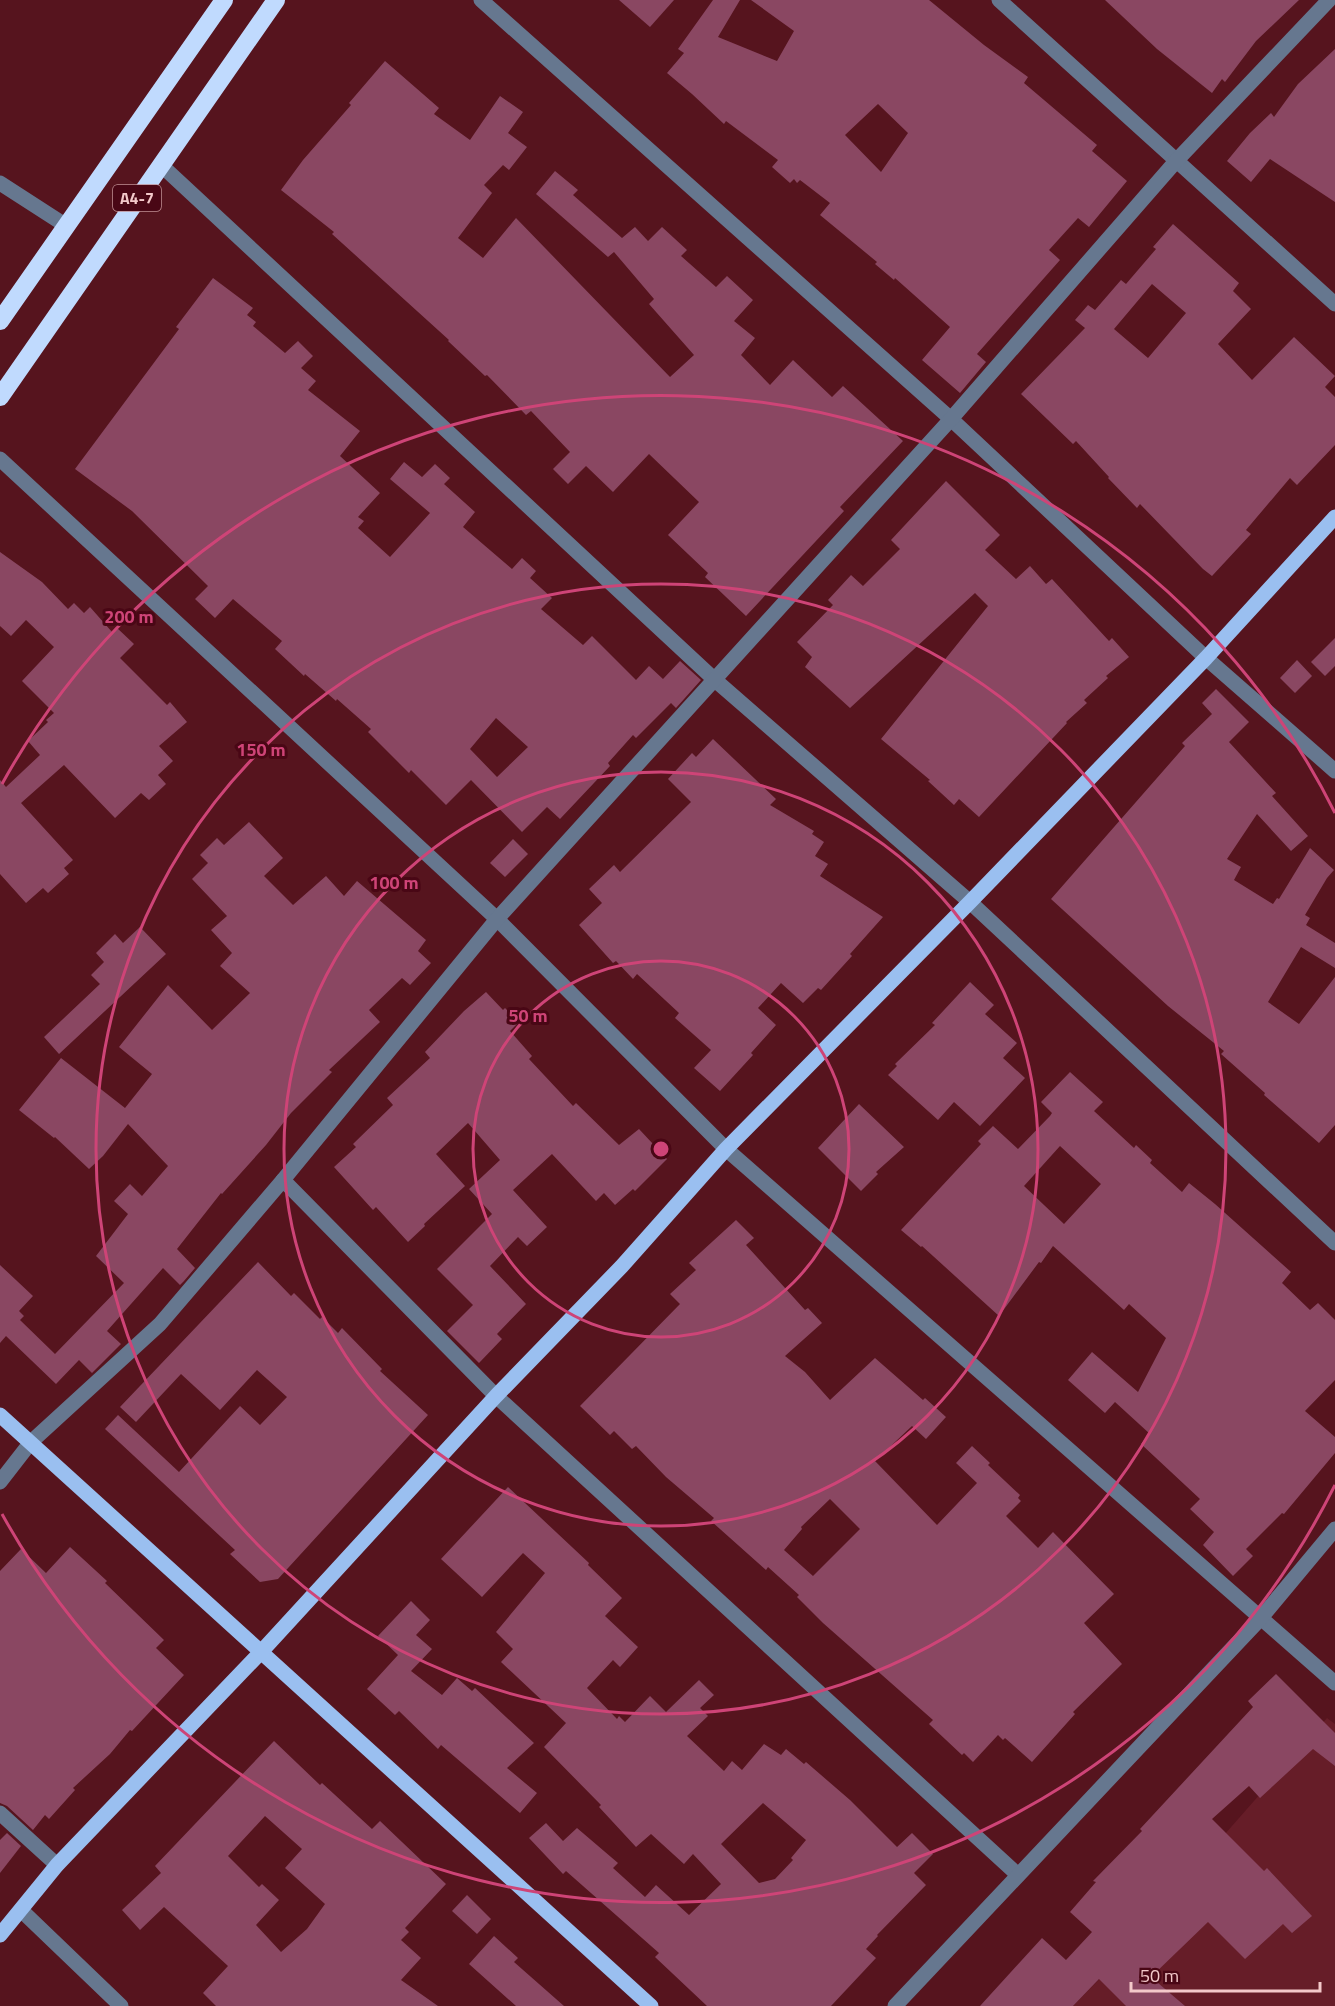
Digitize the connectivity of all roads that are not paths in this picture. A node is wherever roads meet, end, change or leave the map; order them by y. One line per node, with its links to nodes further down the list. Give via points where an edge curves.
1 (224, 0): 9 (highway, A4-7)
2 (276, 0): 7 (highway, A4-7)
3 (481, 0): 13 (street)
4 (999, 0): 6 (street)
5 (1329, 0): 6 (street)
6 (1177, 160): 10 (street); 13 (street)
7 (160, 165): 12 (highway, A4-7); 17 (street)
8 (0, 183): 9 (street)
9 (65, 225): 11 (highway, A4-7)
10 (1335, 304)
11 (0, 321)
12 (0, 397)
13 (951, 419): 16 (street); 17 (street)
14 (0, 459): 20 (street)
15 (1335, 518): 16 (main road)
16 (1206, 658): 18 (street); 19 (main road)
17 (715, 680): 19 (street); 20 (street)
18 (1335, 771)
19 (970, 902): 21 (main road); 23 (street)
20 (497, 919): 21 (street); 22 (street)
21 (726, 1149): 24 (main road, via 622,1266); 29 (street)
22 (283, 1180): 24 (street); 26 (street, via 160,1324)
23 (1335, 1243)
24 (496, 1396): 30 (main road); 34 (street)
25 (0, 1414): 26 (main road)
26 (31, 1442): 27 (street); 30 (main road)
27 (0, 1482)
28 (1335, 1529): 29 (street)
29 (1260, 1618): 31 (street); 34 (street)
30 (261, 1652): 33 (main road); 38 (main road)
31 (1335, 1683)
32 (0, 1813): 33 (street)
33 (57, 1865): 35 (main road)
34 (1018, 1875): 39 (street)
35 (21, 1910): 36 (main road); 37 (street)
36 (0, 1935)
37 (121, 2006)
38 (651, 2006)
39 (895, 2006)

